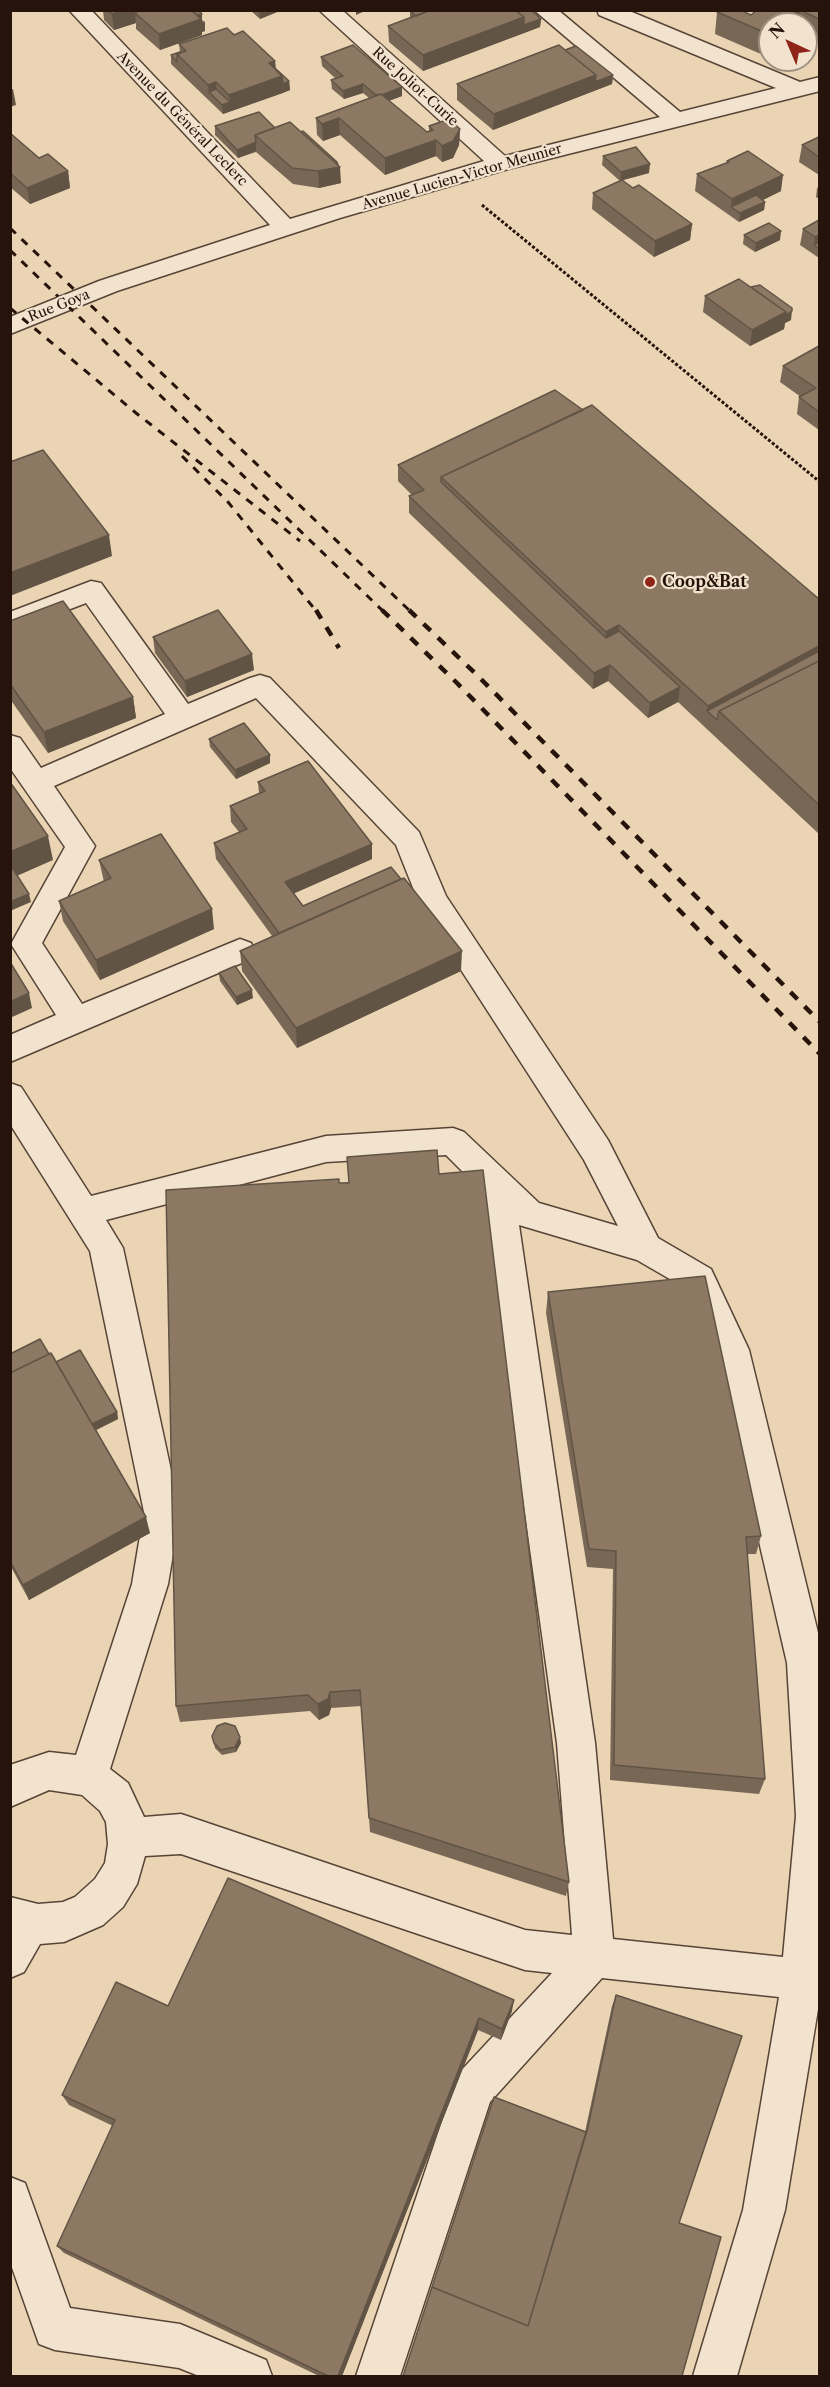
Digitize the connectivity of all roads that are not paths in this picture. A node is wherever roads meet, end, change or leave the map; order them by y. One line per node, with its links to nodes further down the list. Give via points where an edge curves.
1 (79, 10): 9 (street, Avenue du Général Leclerc)
2 (329, 10): 8 (street, Rue Joliot-Curie)
3 (544, 10): 7 (street)
4 (607, 10): 6 (street)
5 (819, 84): 6 (street, Avenue Lucien-Victor Meunier)
6 (797, 89): 7 (street, Avenue Lucien-Victor Meunier)
7 (674, 119): 8 (street, Avenue Lucien-Victor Meunier)
8 (500, 164): 9 (street, Avenue Lucien-Victor Meunier)
9 (286, 228): 10 (street, Avenue Lucien-Victor Meunier)
10 (108, 286): 11 (street, Rue Goya)
11 (10, 326)
12 (10, 623): 13 (street, via 91,590)
13 (183, 718): 15 (street); 22 (street, via 260,685 409,840 432,900 596,1150)
14 (10, 745): 15 (street)
15 (36, 782): 17 (street, via 80,846 26,944)
16 (240, 951): 17 (street)
17 (76, 1020): 18 (street)
18 (10, 1049)
19 (10, 1096): 21 (street)
20 (496, 1183): 21 (street, via 453,1141 326,1149); 22 (street, via 528,1214); 27 (street, via 576,1743)
21 (82, 1212): 23 (street, via 106,1248 162,1512 150,1584)
22 (646, 1248): 29 (street, via 699,1279 732,1350 806,1663 816,1816)
23 (88, 1778): 24 (street, via 49,1771 25,1778); 25 (street, via 114,1797 125,1819)
24 (10, 1788)
25 (127, 1837): 26 (street, via 123,1870 109,1893 89,1911 64,1922); 27 (street, via 181,1834 525,1950)
26 (20, 1920): 28 (street)
27 (594, 1957): 29 (street); 32 (street, via 472,2090)
28 (10, 1958)
29 (800, 1979): 33 (street, via 764,2210)
30 (10, 2198): 31 (street, via 55,2328 180,2346)
31 (250, 2376)
32 (378, 2376)
33 (715, 2376)

